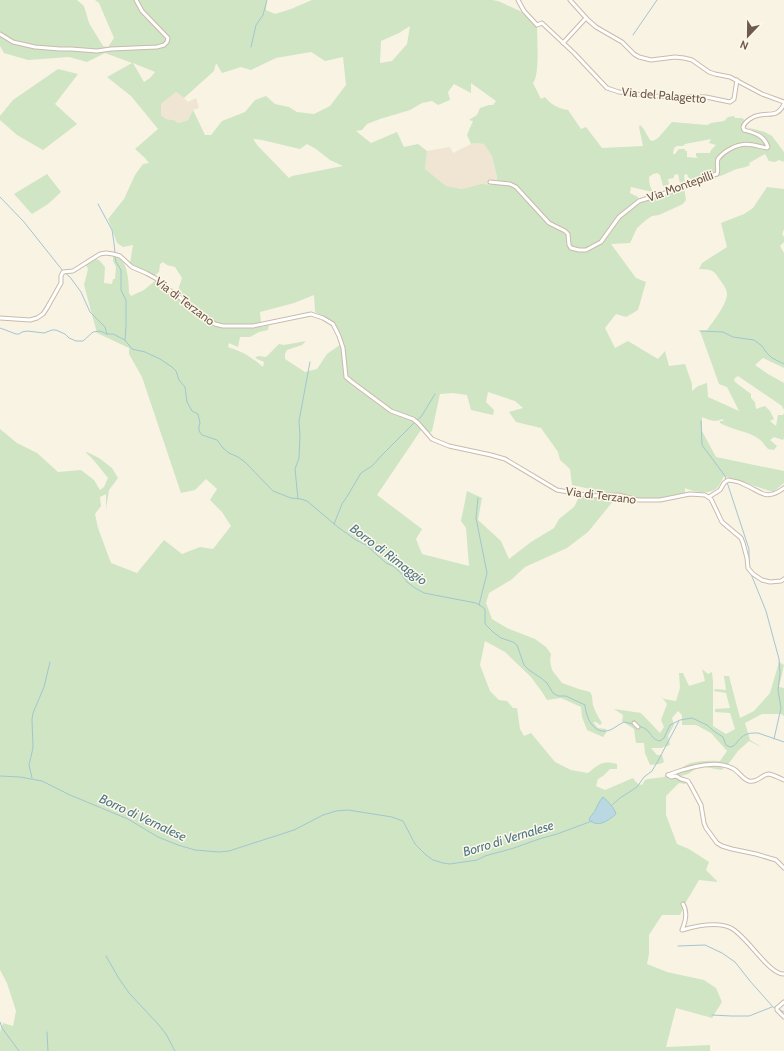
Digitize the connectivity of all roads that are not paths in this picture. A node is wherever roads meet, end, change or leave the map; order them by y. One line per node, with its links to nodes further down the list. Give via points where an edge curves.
1 (136, 0): 5 (street, via 142,11 168,38 164,45 99,51 35,47 13,42)
2 (518, 0): 6 (street, Via del Palagetto, via 537,25 542,23)
3 (570, 0): 4 (street)
4 (586, 18): 6 (street); 7 (street, via 639,57 651,60 684,58 696,62 709,72)
5 (0, 34)
6 (563, 43): 7 (street, Via del Palagetto, via 607,88 619,92 652,96 706,97 730,102 734,99)
7 (737, 80): 8 (street)
8 (784, 103): 9 (street, Via Montepilli, via 782,109 773,114 759,115 744,122 742,127 762,136 768,144 767,148 741,144 726,151 717,163 717,174 639,201 620,217 601,242 586,250 571,248 568,234 549,223 516,187)
9 (490, 182)
10 (0, 318): 12 (street, Via di Terzano, via 37,318 43,314 61,283 62,272 73,271 100,254 114,254 132,267 157,279 215,324 253,326 311,314 323,318 333,324 339,336 346,377 391,412 418,423 432,439 443,444 505,459 540,481 564,492 592,496 618,495 638,500 660,500 690,494)
11 (784, 488): 12 (street, via 768,495 741,482 728,480 720,490)
12 (709, 497): 13 (street, via 722,522 741,538 748,568 753,574 762,580 774,582)
13 (784, 579)
14 (634, 723): 15 (street)
15 (638, 727)
16 (784, 780): 17 (street, via 768,774 749,781 730,767 714,764 703,764 668,775 688,781 701,805 706,828 717,842 722,846 776,860)
17 (784, 868)
18 (684, 904): 19 (street, via 686,913 682,930 704,925 732,928 750,944 771,969)
19 (784, 974)
20 (784, 1002): 21 (street, via 777,1008)
21 (784, 1017)

